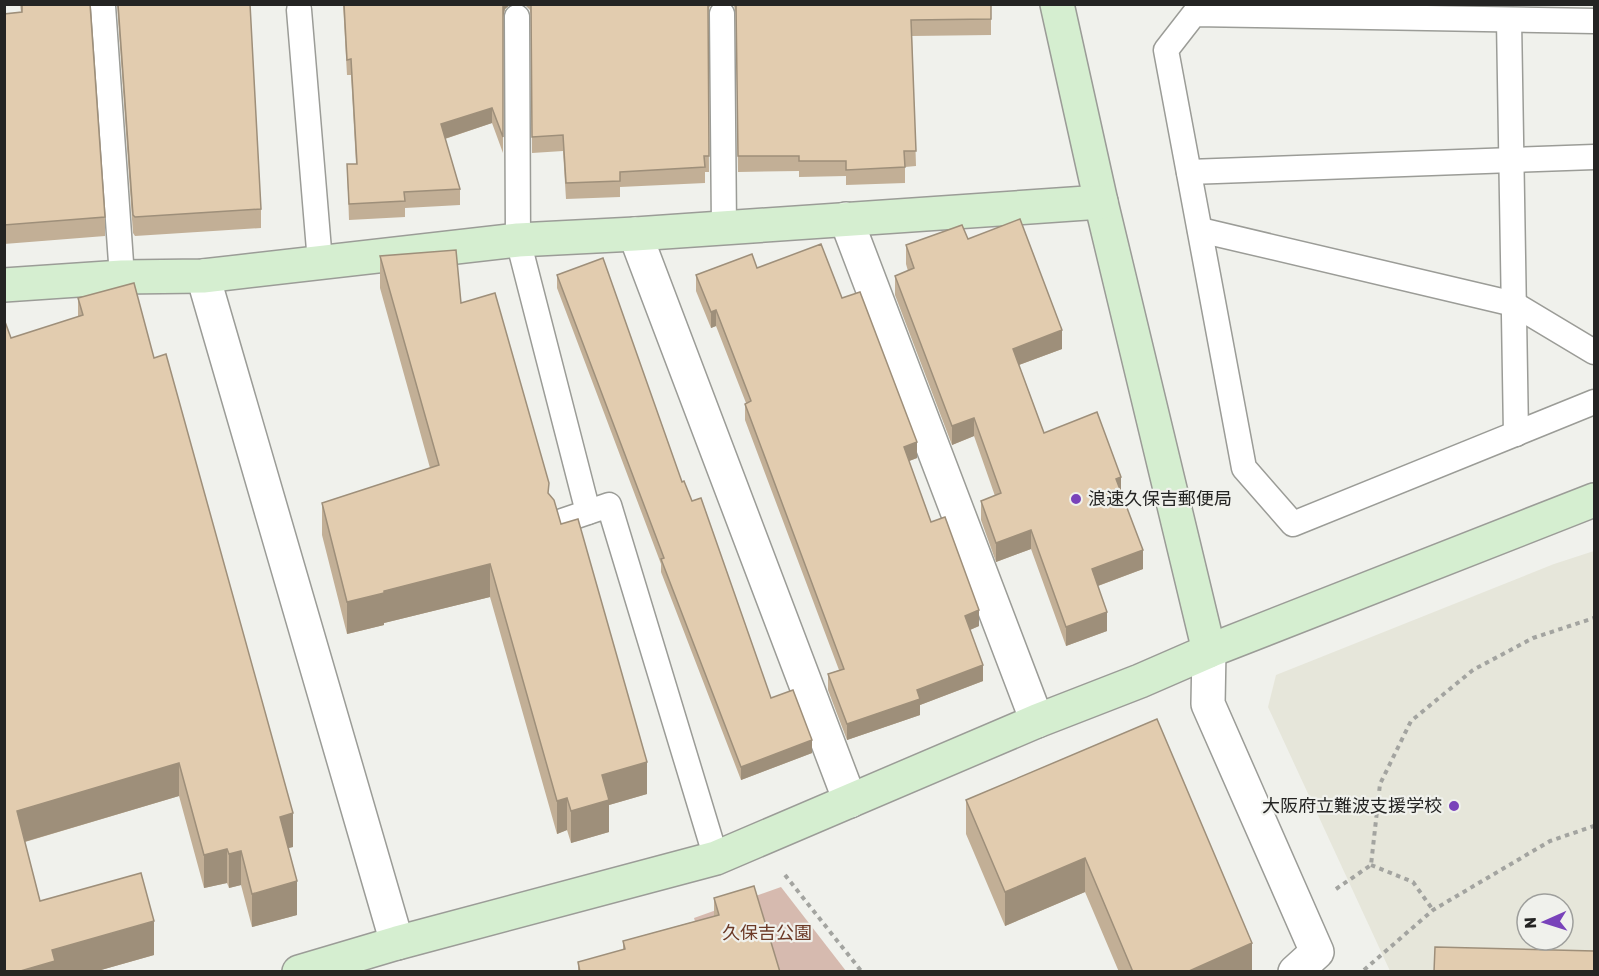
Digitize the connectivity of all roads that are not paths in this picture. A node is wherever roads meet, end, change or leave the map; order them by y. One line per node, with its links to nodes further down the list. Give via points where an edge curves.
1 (1057, 4): 11 (street)
2 (103, 6): 19 (lane)
3 (299, 10): 17 (lane)
4 (722, 14): 13 (lane)
5 (517, 17): 16 (lane)
6 (1509, 20): 7 (lane); 9 (lane); 10 (lane, via 1194,14 1166,50)
7 (1594, 21)
8 (1594, 157): 9 (lane)
9 (1511, 160): 10 (lane); 21 (lane)
10 (1189, 172): 14 (lane)
11 (1101, 202): 12 (street); 28 (street)
12 (846, 219): 13 (street); 29 (street)
13 (724, 228): 15 (street)
14 (1200, 230): 21 (lane); 24 (lane, via 1244,468 1293,524)
15 (635, 234): 16 (street); 30 (street)
16 (518, 240): 17 (street); 26 (lane)
17 (320, 262): 18 (street)
18 (203, 276): 19 (street); 32 (street)
19 (122, 277): 20 (street)
20 (4, 285)
21 (1514, 304): 22 (lane); 24 (lane)
22 (1594, 352)
23 (1594, 402): 24 (lane)
24 (1516, 434)
25 (1594, 500): 28 (street)
26 (588, 512): 27 (lane); 31 (lane, via 609,505)
27 (562, 521)
28 (1209, 651): 29 (street); 34 (street, via 1208,704 1317,952)
29 (1037, 721): 30 (street)
30 (850, 801): 31 (street)
31 (716, 858): 32 (street)
32 (397, 943): 33 (street)
33 (299, 972)
34 (1295, 972)

